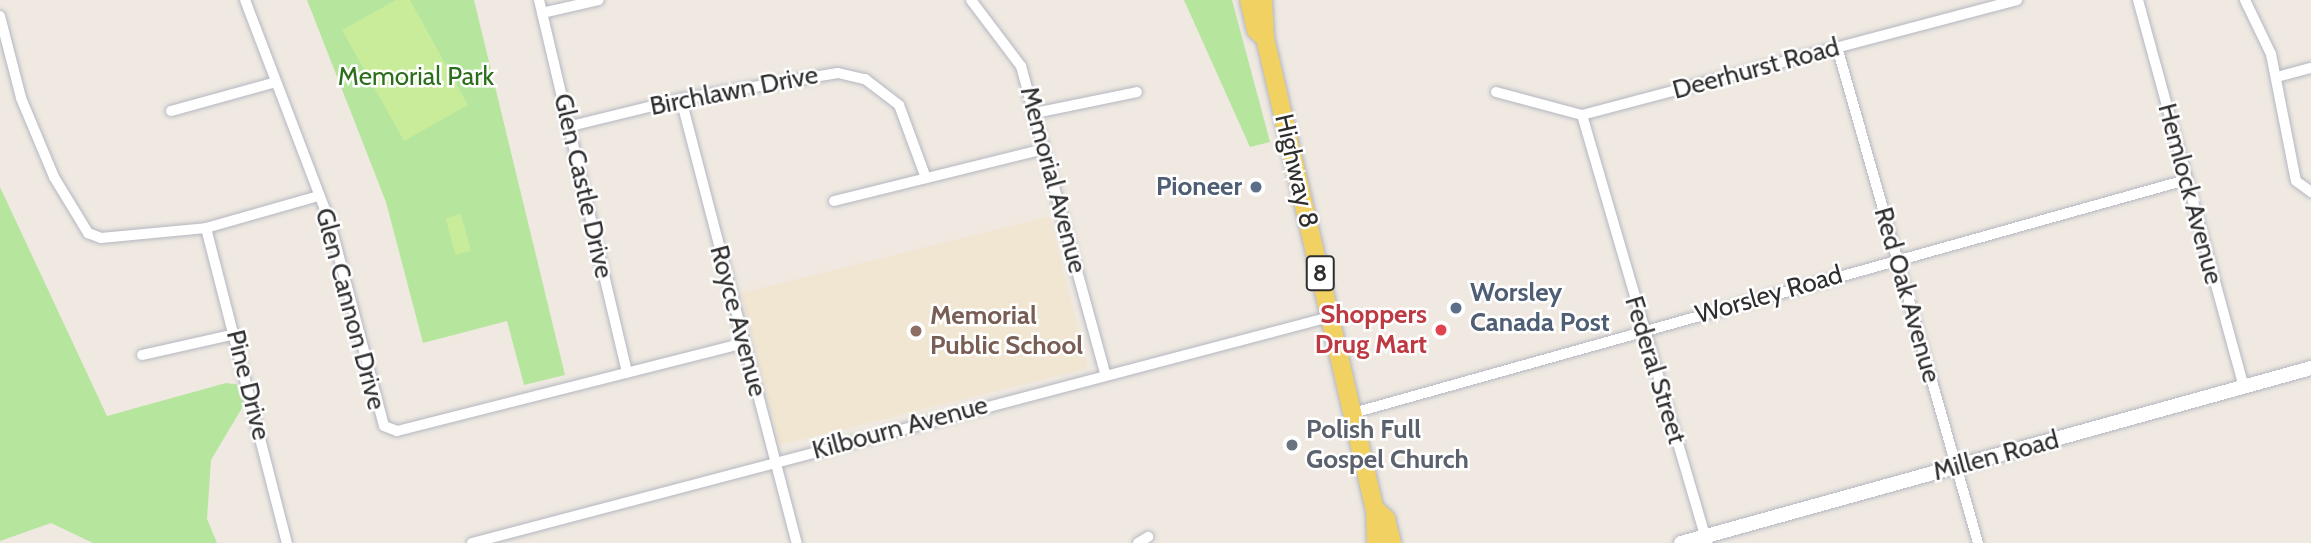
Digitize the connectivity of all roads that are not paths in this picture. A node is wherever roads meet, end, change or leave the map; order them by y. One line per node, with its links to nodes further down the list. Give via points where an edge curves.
1 (245, 0): 16 (street, Glen Cannon Drive)
2 (539, 0): 10 (street, Glen Castle Drive)
3 (599, 0): 10 (street)
4 (971, 0): 21 (street, Memorial Avenue, via 1021,66)
5 (1249, 0): 12 (main road, Highway 8 / 8, via 1256,30)
6 (1263, 0): 12 (main road, Highway 8 / 8)
7 (2017, 0): 13 (street, Deerhurst Road)
8 (2138, 0): 26 (street, Hemlock Avenue)
9 (2245, 0): 15 (street, via 2262,27)
10 (542, 13): 23 (street, Glen Castle Drive)
11 (0, 16): 30 (street, via 21,98 54,177 88,233 101,238)
12 (1265, 38): 32 (main road, Highway 8 / 8)
13 (1837, 47): 22 (street, Deerhurst Road); 31 (street, Red Oak Avenue)
14 (2311, 68): 15 (street)
15 (2277, 77): 27 (street, via 2296,181)
16 (273, 83): 20 (street); 28 (street, Glen Cannon Drive)
17 (1137, 92): 21 (street)
18 (1496, 92): 22 (street, Deerhurst Road)
19 (681, 99): 23 (street, Birchlawn Drive); 25 (street, Birchlawn Drive, via 825,72 865,79 907,117); 35 (street, Royce Avenue)
20 (171, 110)
21 (1035, 113): 24 (street, Memorial Avenue)
22 (1582, 115): 33 (street, Federal Street)
23 (571, 126): 38 (street, Glen Castle Drive)
24 (1044, 149): 25 (street); 39 (street, Memorial Avenue)
25 (926, 178): 29 (street)
26 (2186, 180): 31 (street, Worsley Road); 40 (street, Hemlock Avenue)
27 (2311, 192)
28 (318, 196): 30 (street); 38 (street, Glen Cannon Drive, via 379,419 392,430)
29 (834, 201)
30 (206, 228): 34 (street, Pine Drive)
31 (1897, 260): 33 (street, Worsley Road); 43 (street, Red Oak Avenue)
32 (1330, 317): 39 (street, Kilbourn Avenue); 41 (main road, Highway 8 / 8)
33 (1642, 331): 41 (street, Worsley Road); 45 (street, Federal Street)
34 (234, 334): 36 (street); 46 (street, Pine Drive)
35 (744, 343): 38 (street, Glen Cannon Drive); 42 (street, Royce Avenue)
36 (142, 355)
37 (2311, 368): 40 (street, Millen Road)
38 (627, 373)
39 (1105, 374): 42 (street, Kilbourn Avenue)
40 (2244, 387): 43 (street, Millen Road)
41 (1353, 413): 44 (main road, Highway 8 / 8)
42 (775, 462): 47 (street, Kilbourn Avenue); 48 (street, Royce Avenue)
43 (1956, 467): 45 (street, Millen Road); 52 (street, Red Oak Avenue)
44 (1375, 509): 49 (main road, Highway 8 / 8); 50 (main road, Highway 8 / 8, via 1386,519)
45 (1706, 540): 51 (street, Millen Road)
46 (287, 543)
47 (472, 543)
48 (797, 543)
49 (1376, 543)
50 (1392, 543)
51 (1681, 543)
52 (1978, 543)

